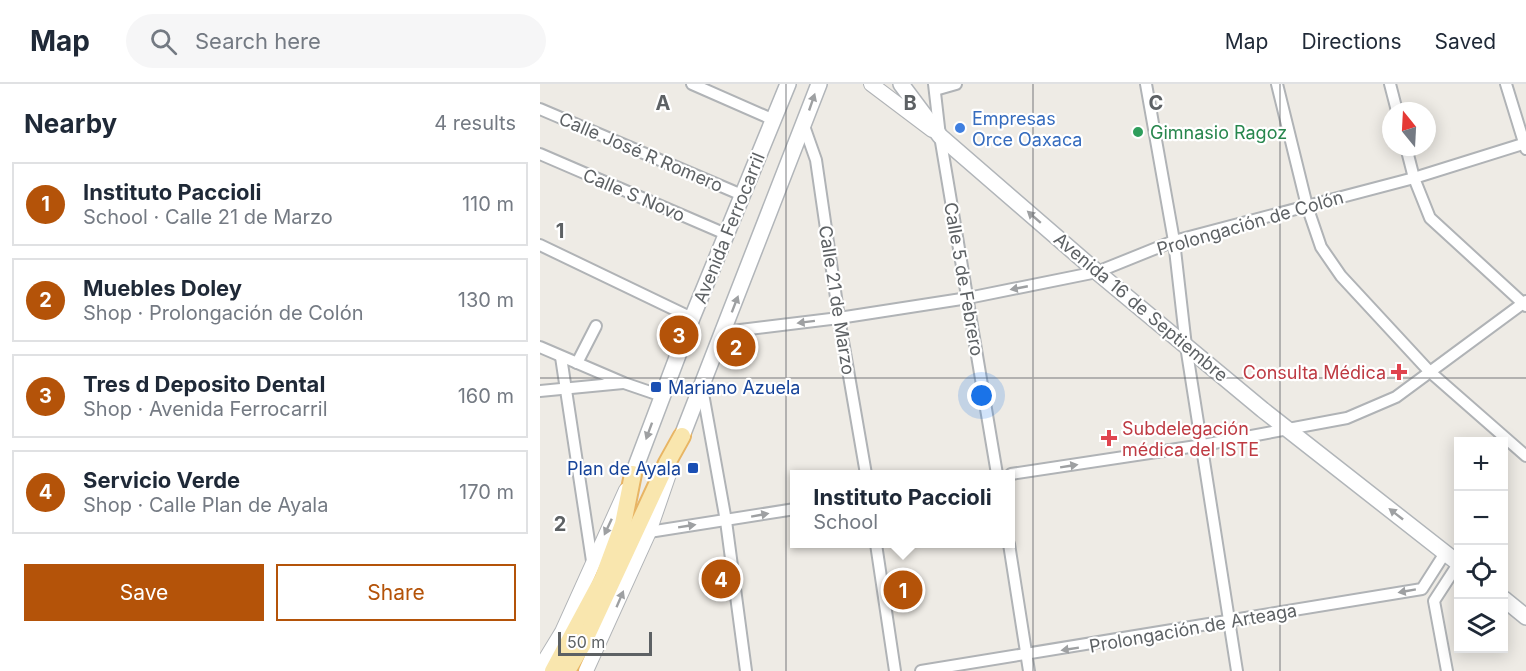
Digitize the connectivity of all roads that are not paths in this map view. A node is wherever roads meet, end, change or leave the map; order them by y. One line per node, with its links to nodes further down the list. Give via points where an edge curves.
1 (692, 84): 14 (street)
2 (788, 84): 14 (main road, Avenida Ferrocarril)
3 (819, 84): 15 (main road, Avenida Ferrocarril, one-way to 3)
4 (872, 84): 16 (street, Avenida 16 de Septiembre)
5 (901, 84): 16 (main road, Avenida 16 de Septiembre)
6 (956, 84): 11 (street)
7 (1146, 84): 24 (street)
8 (1277, 84): 22 (street)
9 (1390, 84): 12 (street)
10 (1506, 84): 17 (street)
11 (935, 87): 16 (street, Calle 5 de Febrero)
12 (1395, 102)
13 (540, 109): 21 (street, Calle José R Romero)
14 (774, 120): 21 (main road, Avenida Ferrocarril)
15 (804, 126): 30 (street, Calle 21 de Marzo, via 816,160); 32 (main road, Avenida Ferrocarril, one-way to 15)
16 (940, 136): 26 (main road, Avenida 16 de Septiembre, one-way to 16); 27 (street, Calle 5 de Febrero)
17 (1525, 145): 20 (street, Prolongación de Colón)
18 (540, 154): 23 (street, Calle S Novo)
19 (1408, 156): 20 (street)
20 (1414, 178): 22 (street, Prolongación de Colón); 28 (street, via 1430,218)
21 (742, 195): 23 (main road, Avenida Ferrocarril)
22 (1307, 206): 24 (street, Prolongación de Colón); 37 (street, via 1321,247 1341,276)
23 (728, 235): 29 (main road, Avenida Ferrocarril)
24 (1174, 241): 26 (street, Prolongación de Colón); 33 (street)
25 (540, 245): 29 (street)
26 (1097, 272): 27 (street, Prolongación de Colón, one-way to 27); 33 (main road, Avenida 16 de Septiembre)
27 (968, 298): 30 (street, Prolongación de Colón); 48 (street, Calle 5 de Febrero)
28 (1525, 303): 37 (street)
29 (692, 318): 42 (main road, Avenida Ferrocarril)
30 (839, 318): 32 (street, Prolongación de Colón, one-way to 32); 47 (street, Calle 21 de Marzo)
31 (596, 326): 36 (street)
32 (724, 332): 39 (main road, Avenida Ferrocarril)
33 (1186, 346): 43 (main road, Avenida 16 de Septiembre); 45 (street)
34 (540, 347): 35 (street)
35 (561, 357): 36 (street); 40 (street)
36 (577, 363): 38 (street)
37 (1429, 371): 43 (street, via 1396,397 1347,418); 46 (street)
38 (624, 383): 40 (street); 42 (street)
39 (702, 388): 44 (main road, Avenida Ferrocarril); 52 (street)
40 (565, 390): 41 (street); 57 (street)
41 (540, 391)
42 (662, 396): 50 (main road, Avenida Ferrocarril, one-way to 50)
43 (1289, 430): 45 (street); 56 (main road, Avenida 16 de Septiembre, one-way to 43)
44 (682, 436): 53 (street, Avenida Ferrocarril); 63 (main road, Avenida Ferrocarril)
45 (1203, 445): 49 (street, one-way to 45); 62 (street)
46 (1526, 456)
47 (865, 470)
48 (997, 470)
49 (1015, 473)
50 (633, 474): 57 (street, Avenida Ferrocarril, one-way to 57); 63 (main road, Avenida Ferrocarril, via 623,524)
51 (790, 509): 52 (street, one-way to 51)
52 (726, 520): 53 (street, one-way to 52); 69 (street)
53 (649, 532): 68 (street, Avenida Ferrocarril, one-way to 53)
54 (877, 548): 70 (street)
55 (1010, 548): 64 (street)
56 (1445, 553): 58 (main road, Avenida 16 de Septiembre); 62 (street, Prolongación de Arteaga, one-way to 62, via 1422,589)
57 (592, 561): 65 (street, Avenida Ferrocarril, via 562,632)
58 (1454, 561)
59 (1454, 570): 74 (street, via 1434,601)
60 (1508, 603): 61 (main road)
61 (1526, 616)
62 (1228, 623): 64 (street, Prolongación de Arteaga, one-way to 64); 73 (street)
63 (579, 640): 66 (main road); 67 (main road)
64 (1027, 656): 71 (street, Prolongación de Arteaga); 72 (street)
65 (540, 668)
66 (553, 671)
67 (567, 671)
68 (586, 671)
69 (746, 671)
70 (895, 671)
71 (921, 671)
72 (1029, 671)
73 (1237, 671)
74 (1447, 671)

